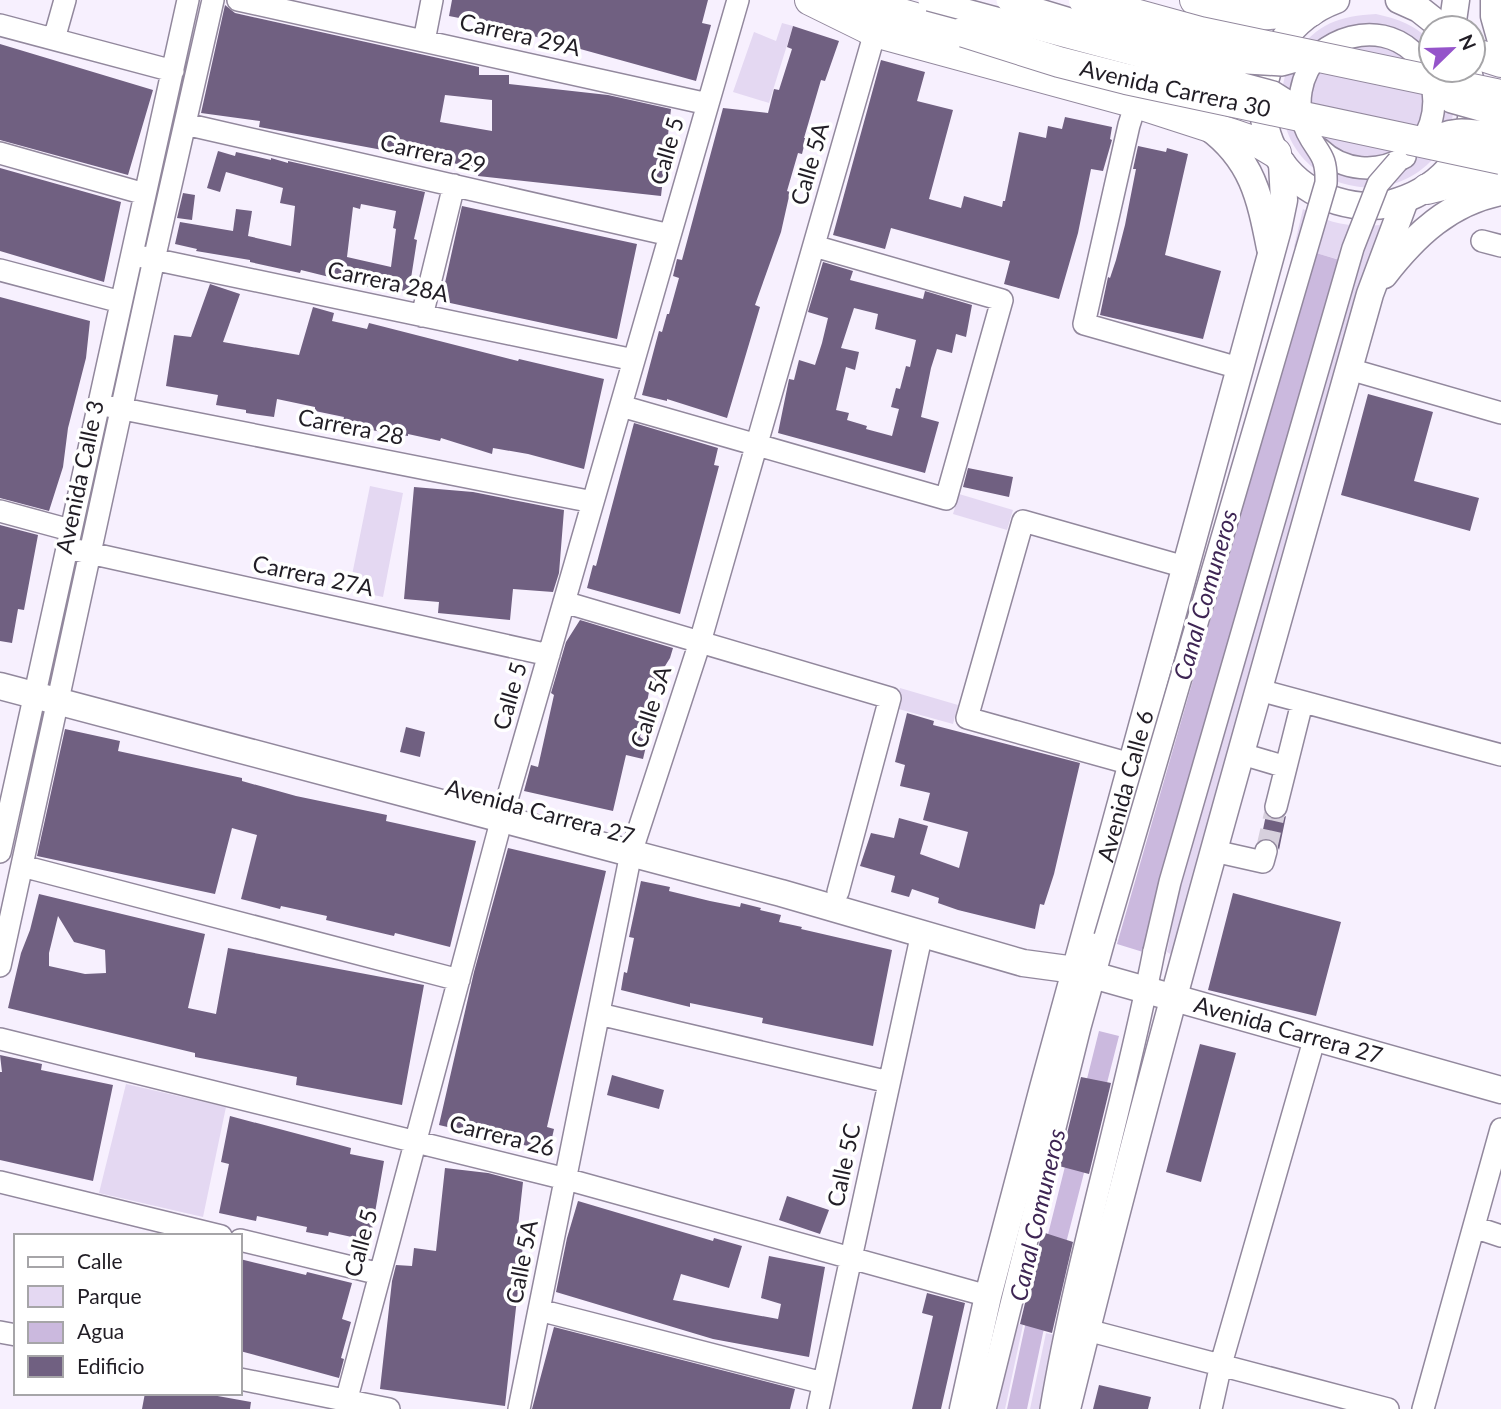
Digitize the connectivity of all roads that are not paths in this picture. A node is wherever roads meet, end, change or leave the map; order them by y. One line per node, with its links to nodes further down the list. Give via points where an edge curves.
1 (65, 0): 20 (street)
2 (188, 0): 25 (street, Avenida Calle 3)
3 (213, 0): 34 (street, Avenida Calle 3)
4 (239, 0): 21 (street, Carrera 29A)
5 (432, 0): 21 (street)
6 (738, 0): 31 (street, Calle 5)
7 (810, 0): 19 (highway)
8 (853, 0): 41 (highway, Avenida Carrera 30, bridge, via 1126,79)
9 (929, 0): 32 (street, bridge, via 1273,92)
10 (1007, 0): 23 (street, bridge, via 1230,62 1282,65)
11 (1084, 0): 29 (highway, bridge, via 1200,32)
12 (1195, 0): 15 (highway)
13 (1399, 0): 17 (main road)
14 (1494, 0): 22 (main road)
15 (1246, 4): 16 (highway, via 1257,15)
16 (1323, 6): 40 (main road, via 1290,28 1265,75 1262,102 1266,128)
17 (1425, 14)
18 (0, 25): 20 (street)
19 (876, 32): 30 (highway); 49 (street, Calle 5A)
20 (54, 39): 25 (street)
21 (424, 41): 31 (street, Carrera 29A)
22 (1501, 41)
23 (1320, 53): 24 (street, via 1350,36 1367,34 1401,43); 32 (street, bridge, via 1303,82)
24 (1417, 57)
25 (173, 71): 46 (street, Avenida Calle 3)
26 (1432, 84): 37 (street, bridge, via 1433,116)
27 (1435, 84): 33 (street, bridge, via 1451,102)
28 (1470, 84): 47 (main road, via 1468,134 1452,165)
29 (1501, 95)
30 (1136, 103): 35 (highway); 58 (street, via 1084,324)
31 (708, 104): 48 (street, Calle 5)
32 (1301, 115): 38 (street, bridge)
33 (1501, 116)
34 (185, 124): 44 (street, Carrera 29); 52 (street, Avenida Calle 3)
35 (1208, 127): 40 (highway, via 1261,144); 50 (main road, via 1233,147 1250,175)
36 (1501, 135): 37 (street, bridge, via 1453,129)
37 (1419, 145): 42 (street)
38 (1320, 149): 42 (street, bridge, via 1337,162 1361,169); 92 (street, bridge, via 1326,183 1105,937)
39 (0, 153): 46 (street)
40 (1279, 158): 47 (main road, via 1301,183 1325,198 1351,206 1379,206); 50 (main road, Avenida Calle 6, via 1284,200)
41 (1501, 159)
42 (1398, 161): 94 (street, bridge, via 1378,184 1353,248 1173,870)
43 (1501, 181): 47 (highway, via 1459,181)
44 (454, 185): 48 (street, Carrera 29); 56 (street)
45 (1501, 192): 54 (main road, via 1437,220 1404,250)
46 (145, 194): 51 (street, Avenida Calle 3)
47 (1416, 195): 54 (main road)
48 (670, 234): 57 (street, Calle 5)
49 (814, 246): 64 (street, Calle 5A); 64 (street, via 1002,300 946,499)
50 (1270, 253): 58 (main road, Avenida Calle 6)
51 (132, 255): 52 (street, Carrera 28A); 55 (street, Avenida Calle 3)
52 (154, 260): 56 (street, Carrera 28A); 62 (street, Avenida Calle 3)
53 (0, 270): 55 (street)
54 (1370, 293): 59 (main road)
55 (121, 302): 60 (street, Avenida Calle 3)
56 (422, 316): 57 (street, Carrera 28A)
57 (634, 360): 61 (street, Calle 5)
58 (1239, 368): 69 (main road, Avenida Calle 6)
59 (1349, 369): 63 (street); 76 (main road)
60 (99, 404): 62 (street, Carrera 28); 67 (street, Avenida Calle 3)
61 (621, 406): 64 (street); 65 (street, Calle 5)
62 (121, 409): 65 (street, Carrera 28); 68 (street, Avenida Calle 3)
63 (1501, 413)
64 (757, 445): 71 (street, Calle 5A)
65 (593, 502): 70 (street, Calle 5)
66 (0, 512): 67 (street, Carrera 27A)
67 (68, 539): 68 (street, Carrera 27A); 75 (street, Avenida Calle 3)
68 (90, 554): 72 (street, Carrera 27A); 75 (street, Avenida Calle 3)
69 (1185, 567): 80 (main road, Avenida Calle 6); 80 (street, via 1023,521 967,718)
70 (564, 602): 71 (street); 72 (street, Calle 5)
71 (700, 642): 84 (street, Calle 5A); 89 (street, via 890,698)
72 (549, 655): 83 (street, Calle 5)
73 (0, 668): 75 (main road, Avenida Carrera 27)
74 (0, 686): 75 (main road, Avenida Carrera 27)
75 (48, 690): 83 (main road, Avenida Carrera 27); 87 (street, Avenida Calle 3); 88 (street, Avenida Calle 3)
76 (1259, 690): 77 (street); 78 (main road)
77 (1302, 703): 79 (street); 81 (street)
78 (1241, 754): 81 (street); 85 (main road)
79 (1501, 755)
80 (1131, 764): 92 (main road, Avenida Calle 6)
81 (1286, 768): 82 (street)
82 (1276, 807)
83 (504, 811): 84 (main road, Avenida Carrera 27); 93 (street, Calle 5)
84 (633, 846): 89 (main road, Avenida Carrera 27); 90 (main road, Avenida Carrera 27); 96 (street, Calle 5A)
85 (1214, 851): 86 (street, via 1263,862); 95 (main road)
86 (1266, 851)
87 (0, 852)
88 (22, 866): 91 (street, Avenida Calle 3); 93 (street)
89 (838, 892): 92 (main road, Avenida Carrera 27, via 1028,948)
90 (922, 933): 92 (main road, Avenida Carrera 27, via 1023,963); 99 (street, Calle 5C)
91 (0, 966)
92 (1084, 973): 94 (main road, Avenida Carrera 27); 111 (main road, Avenida Calle 6); 123 (street)
93 (458, 980): 102 (street, Calle 5)
94 (1147, 990): 95 (main road, Avenida Carrera 27); 124 (street, via 1062,1343)
95 (1173, 998): 97 (main road, Avenida Carrera 27); 113 (main road)
96 (599, 1014): 99 (street); 103 (street, Calle 5A)
97 (1315, 1037): 100 (main road, Avenida Carrera 27); 114 (street)
98 (0, 1038): 102 (street, Carrera 26)
99 (889, 1082): 109 (street, Calle 5C)
100 (1501, 1090)
101 (1501, 1129): 105 (street)
102 (415, 1142): 103 (street, Carrera 26); 110 (street, Calle 5)
103 (566, 1179): 109 (street, Carrera 26); 112 (street, Calle 5A)
104 (0, 1182): 106 (street)
105 (1474, 1227): 107 (street); 128 (street)
106 (213, 1234)
107 (1501, 1236)
108 (242, 1240): 110 (street)
109 (850, 1258): 111 (street, Carrera 26); 116 (street, Calle 5C)
110 (380, 1274): 118 (street, Calle 5)
111 (988, 1296): 122 (main road, Avenida Calle 6)
112 (539, 1310): 116 (street); 120 (street, Calle 5A)
113 (1087, 1330): 114 (street); 125 (main road)
114 (1221, 1364): 117 (street); 126 (street)
115 (242, 1379): 118 (street)
116 (823, 1383): 121 (street, Calle 5C)
117 (1348, 1404): 127 (street)
118 (345, 1405): 119 (street)
119 (388, 1409)
120 (519, 1409)
121 (818, 1409)
122 (963, 1409)
123 (985, 1409)
124 (1051, 1409)
125 (1067, 1409)
126 (1211, 1409)
127 (1388, 1409)
128 (1423, 1409)

